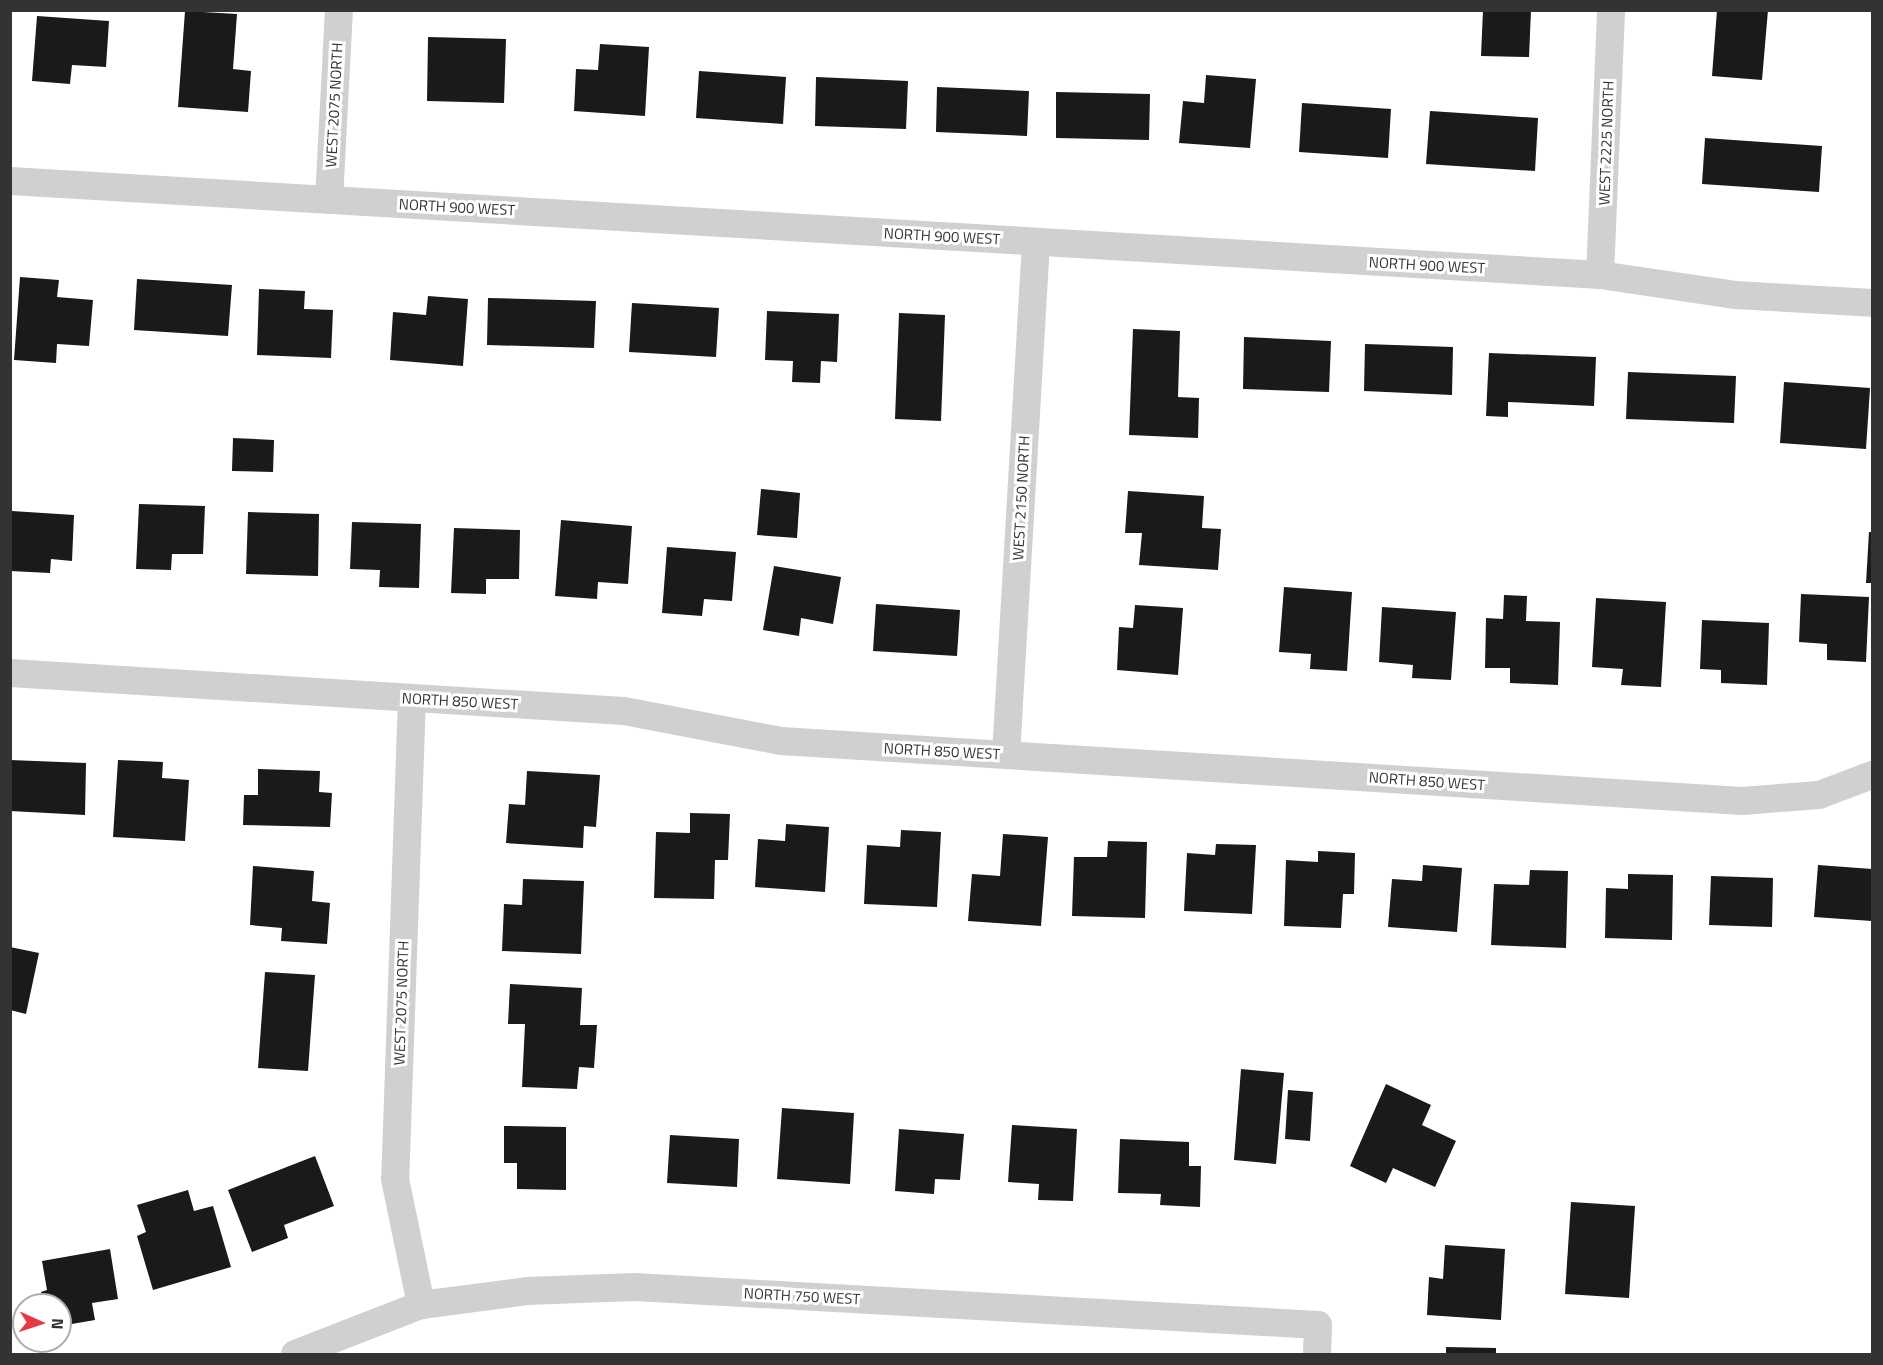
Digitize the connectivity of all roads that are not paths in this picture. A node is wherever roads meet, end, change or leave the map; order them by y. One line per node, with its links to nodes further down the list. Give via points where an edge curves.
1 (339, 10): 4 (street, WEST 2075 NORTH)
2 (1611, 10): 6 (street, WEST 2225 NORTH)
3 (10, 181): 4 (street, NORTH 900 WEST)
4 (329, 200): 5 (street, NORTH 900 WEST)
5 (1036, 242): 6 (street, NORTH 900 WEST); 10 (street, WEST 2150 NORTH)
6 (1600, 275): 7 (street, NORTH 900 WEST, via 1735,295)
7 (1872, 303)
8 (10, 673): 9 (street, NORTH 850 WEST)
9 (412, 698): 10 (street, NORTH 850 WEST, via 624,711 781,741); 12 (street, WEST 2075 NORTH, via 395,1179)
10 (1006, 755): 11 (street, NORTH 850 WEST, via 1742,801 1819,795)
11 (1872, 775)
12 (421, 1305): 13 (street, NORTH 750 WEST); 14 (street, NORTH 750 WEST, via 527,1291 635,1287 1318,1325)
13 (295, 1354)
14 (1317, 1354)

